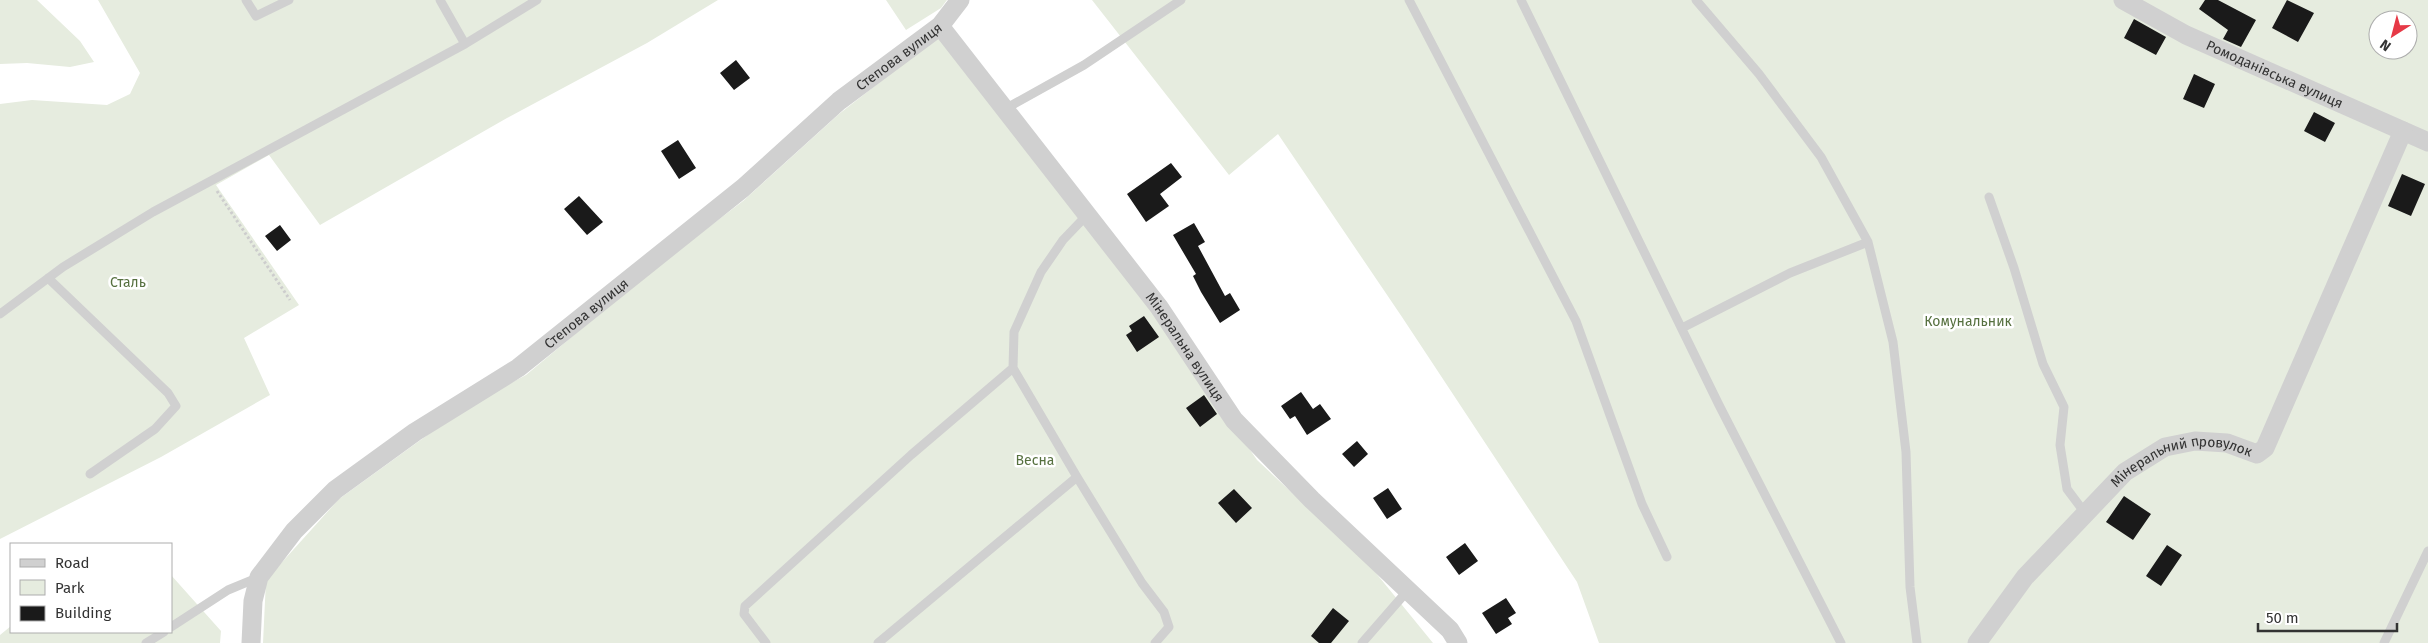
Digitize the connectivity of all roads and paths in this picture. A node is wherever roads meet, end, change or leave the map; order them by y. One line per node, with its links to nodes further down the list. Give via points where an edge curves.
1 (246, 0): 2 (lane, via 256,16)
2 (289, 0)
3 (440, 0): 12 (lane)
4 (537, 0): 12 (lane)
5 (960, 0): 11 (street, Степова вулиця)
6 (1181, 0): 13 (lane, via 1084,65)
7 (1409, 0): 29 (lane, via 1576,322 1642,504)
8 (1521, 0): 23 (lane)
9 (1696, 0): 19 (lane, via 1759,74 1820,157)
10 (2123, 0): 14 (street, Ромоданівська вулиця, via 2186,35)
11 (940, 26): 13 (street, Мінеральна вулиця); 30 (street, Степова вулиця, via 839,101 743,188 518,368 415,432 335,490 294,531)
12 (465, 44): 16 (lane)
13 (1005, 108): 18 (street, Мінеральна вулиця)
14 (2403, 131): 15 (street, Ромоданівська вулиця); 27 (street, Мінеральний провулок, via 2264,448 2257,454 2227,443 2195,441 2165,447 2125,472)
15 (2428, 142)
16 (209, 180): 20 (lane); 21 (path)
17 (1989, 197): 27 (lane, via 2043,364 2064,408 2060,445 2068,489)
18 (1086, 216): 24 (lane, via 1063,240 1041,272 1014,332); 31 (street, Мінеральна вулиця, via 1159,307 1234,420 1312,500)
19 (1868, 242): 23 (lane, via 1790,273); 42 (lane, via 1893,342 1906,452 1910,587)
20 (48, 278): 22 (lane); 25 (lane, via 168,393 176,406 154,429)
21 (290, 300)
22 (0, 314)
23 (1682, 328): 41 (lane)
24 (1013, 368): 26 (lane); 36 (lane, via 745,606 744,614)
25 (90, 474)
26 (1077, 477): 37 (lane); 38 (lane, via 1142,583 1164,612 1170,627)
27 (2085, 513): 43 (street, Мінеральний провулок, via 2025,577)
28 (2428, 551): 44 (lane)
29 (1667, 557)
30 (259, 577): 32 (lane, via 228,590); 35 (street, Степова вулиця, via 253,601)
31 (1409, 589): 39 (lane); 40 (street, Мінеральна вулиця, via 1450,630)
32 (172, 626)
33 (162, 633): 34 (lane)
34 (146, 643)
35 (251, 643)
36 (766, 643)
37 (878, 643)
38 (1155, 643)
39 (1362, 643)
40 (1458, 643)
41 (1841, 643)
42 (1918, 643)
43 (1977, 643)
44 (2384, 643)

